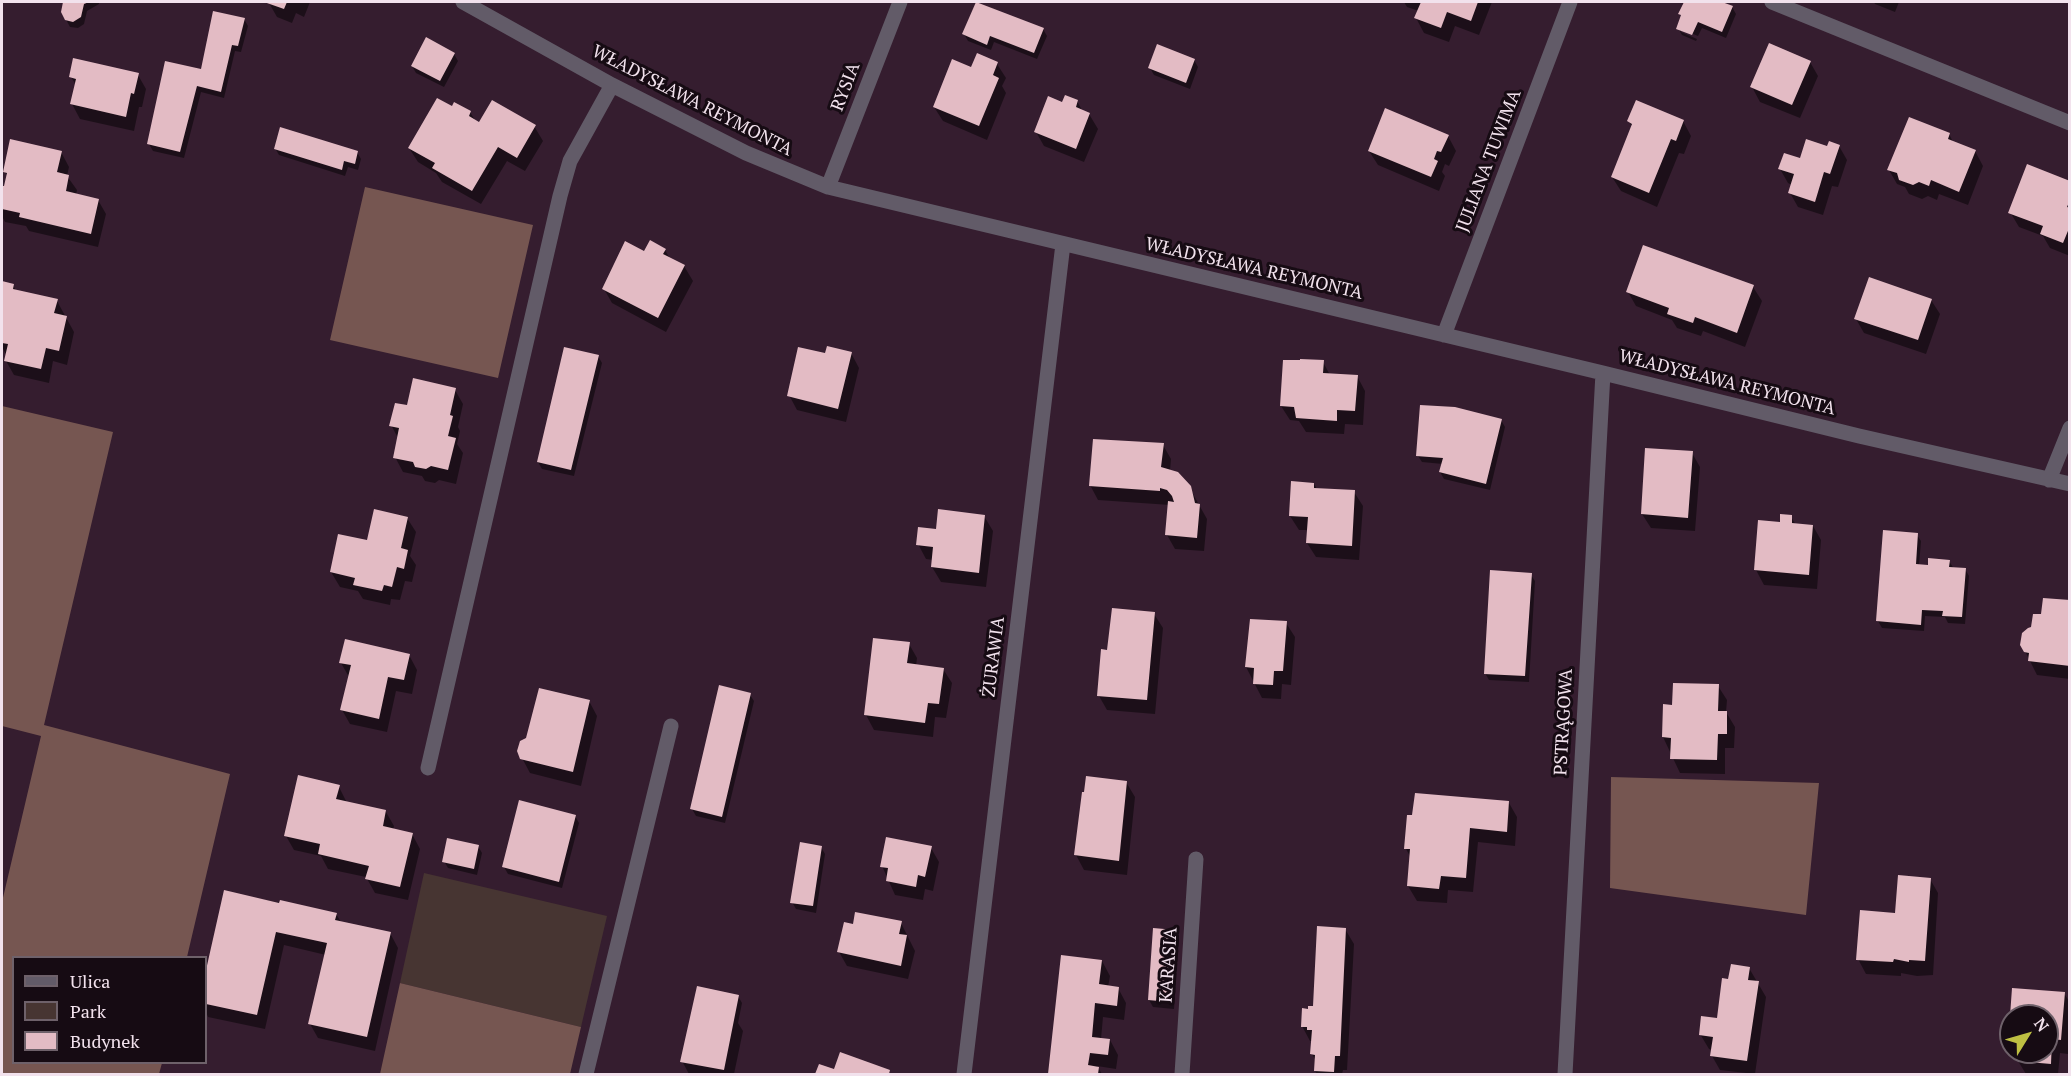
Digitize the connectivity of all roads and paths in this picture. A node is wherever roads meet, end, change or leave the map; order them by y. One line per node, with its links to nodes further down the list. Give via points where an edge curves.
1 (463, 2): 5 (street, WŁADYSŁAWA REYMONTA)
2 (900, 2): 7 (street, RYSIA)
3 (1570, 2): 9 (street, JULIANA TUWIMA)
4 (1772, 2): 6 (street)
5 (612, 85): 7 (street, WŁADYSŁAWA REYMONTA, via 746,153); 15 (street, via 570,160 560,196)
6 (2070, 123)
7 (828, 187): 8 (street, WŁADYSŁAWA REYMONTA)
8 (1063, 244): 9 (street, WŁADYSŁAWA REYMONTA); 18 (street, ŻURAWIA)
9 (1444, 335): 10 (street, WŁADYSŁAWA REYMONTA)
10 (1603, 373): 12 (street, WŁADYSŁAWA REYMONTA); 20 (street, PSTRĄGOWA)
11 (2070, 428): 12 (street)
12 (2049, 480): 13 (street, WŁADYSŁAWA REYMONTA)
13 (2070, 484)
14 (671, 726): 17 (street)
15 (428, 768)
16 (1196, 859): 19 (street, KARASIA)
17 (586, 1074)
18 (964, 1074)
19 (1182, 1074)
20 (1565, 1074)

